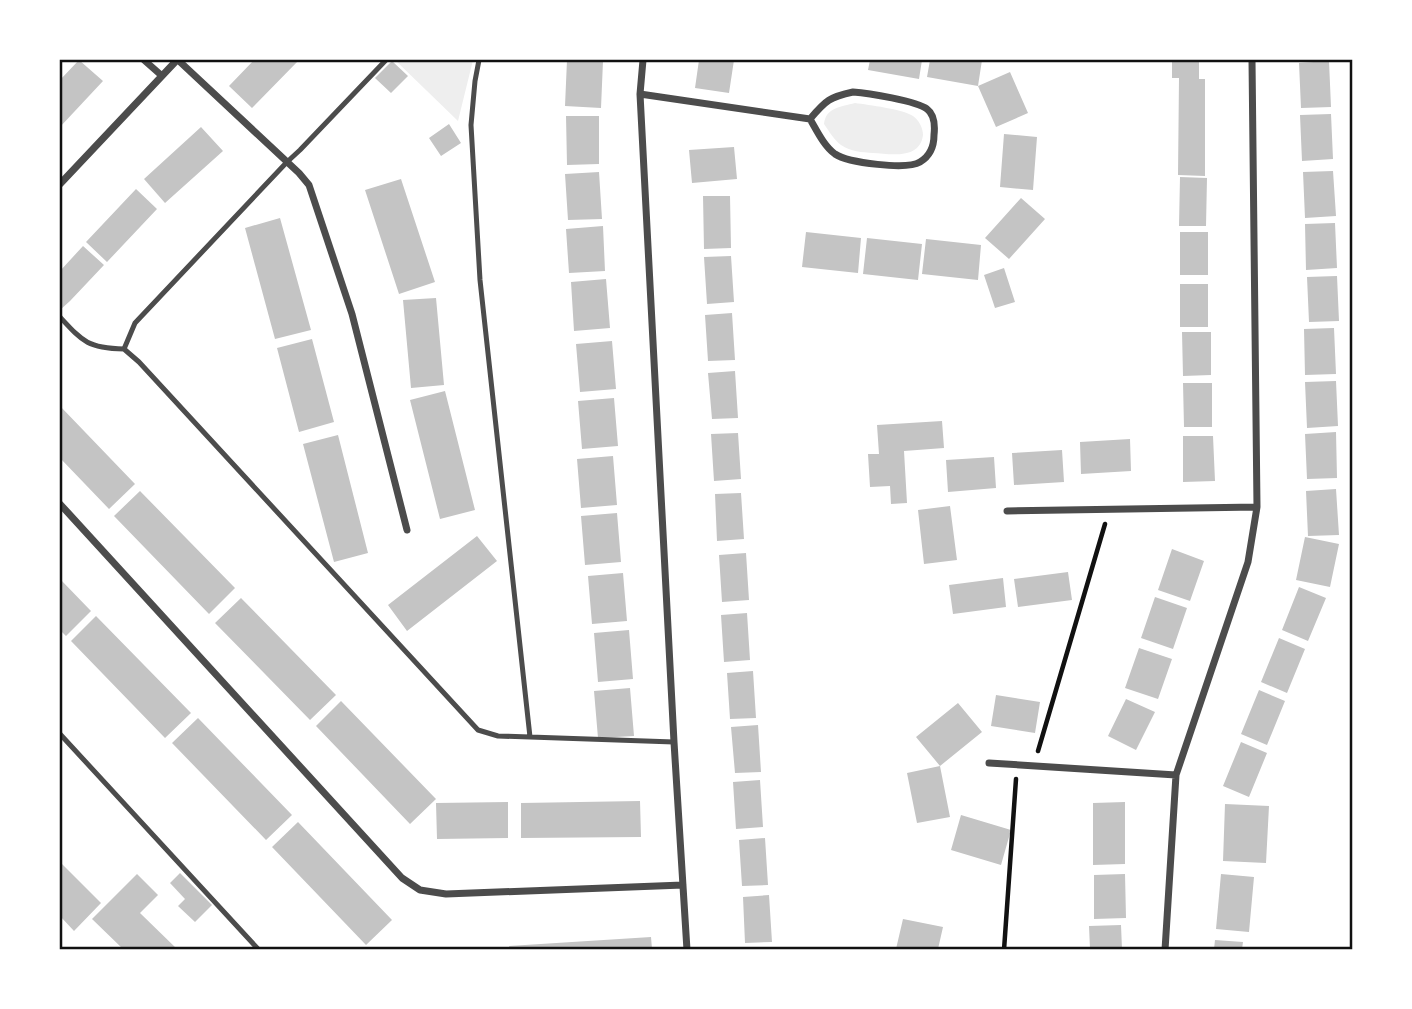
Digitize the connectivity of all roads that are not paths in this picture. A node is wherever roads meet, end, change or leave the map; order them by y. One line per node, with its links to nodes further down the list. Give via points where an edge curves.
1 (144, 60): 7 (street)
2 (177, 60): 7 (street); 10 (street)
3 (386, 60): 10 (lane)
4 (479, 60): 19 (lane, via 471,125 480,280)
5 (643, 60): 8 (street)
6 (1252, 60): 15 (street)
7 (161, 75): 11 (street)
8 (640, 94): 9 (street); 20 (street)
9 (810, 119): 9 (street, via 824,102 853,92 866,93 928,109 934,141 919,163 849,161 827,147)
10 (287, 162): 13 (lane, via 135,323); 17 (street, via 309,185 348,301)
11 (60, 184)
12 (60, 317): 13 (lane, via 82,341)
13 (124, 349): 19 (lane, via 478,730)
14 (60, 505): 23 (street, via 402,878 420,890 446,894)
15 (1257, 507): 16 (street); 22 (street, via 1248,562)
16 (1007, 511)
17 (407, 530)
18 (60, 734): 24 (lane)
19 (530, 737): 20 (lane)
20 (674, 742): 23 (street)
21 (989, 763): 22 (street)
22 (1175, 775): 26 (street)
23 (683, 885): 25 (street)
24 (259, 950)
25 (687, 950)
26 (1165, 950)

